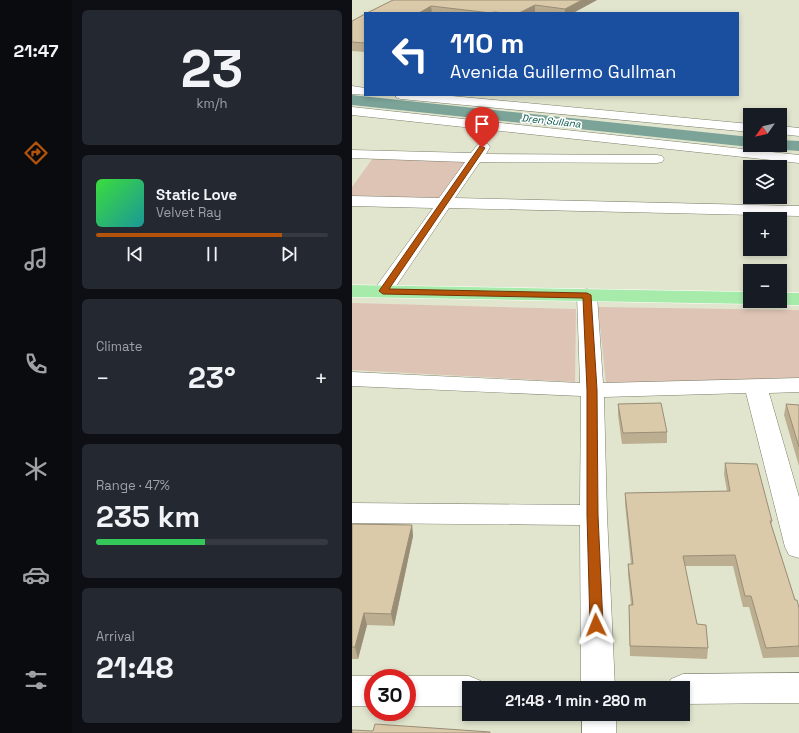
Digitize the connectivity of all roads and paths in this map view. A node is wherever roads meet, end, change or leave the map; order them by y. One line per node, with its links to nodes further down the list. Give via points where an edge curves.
1 (352, 90): 2 (street)
2 (364, 92)
3 (412, 96): 6 (street)
4 (352, 111): 5 (street)
5 (494, 127): 10 (street); 12 (street)
6 (743, 127)
7 (787, 131): 8 (street)
8 (799, 132)
9 (352, 154): 10 (street)
10 (477, 158): 11 (street); 14 (street)
11 (657, 159)
12 (799, 159)
13 (352, 201): 14 (street)
14 (445, 204): 15 (street); 17 (street)
15 (799, 211)
16 (352, 291): 17 (main road)
17 (383, 291): 18 (main road)
18 (587, 295): 19 (main road); 25 (street)
19 (743, 298)
20 (787, 299): 21 (main road)
21 (799, 299)
22 (352, 379): 25 (street)
23 (799, 385): 24 (street)
24 (756, 386): 25 (street); 28 (street)
25 (592, 390): 27 (street)
26 (352, 513): 27 (street)
27 (593, 515): 29 (street)
28 (799, 547)
29 (598, 681)
30 (799, 688): 31 (street)
31 (690, 689)
32 (462, 690): 35 (street)
33 (352, 691): 34 (street)
34 (364, 691)
35 (416, 691)
36 (599, 721): 37 (street)
37 (599, 733)

